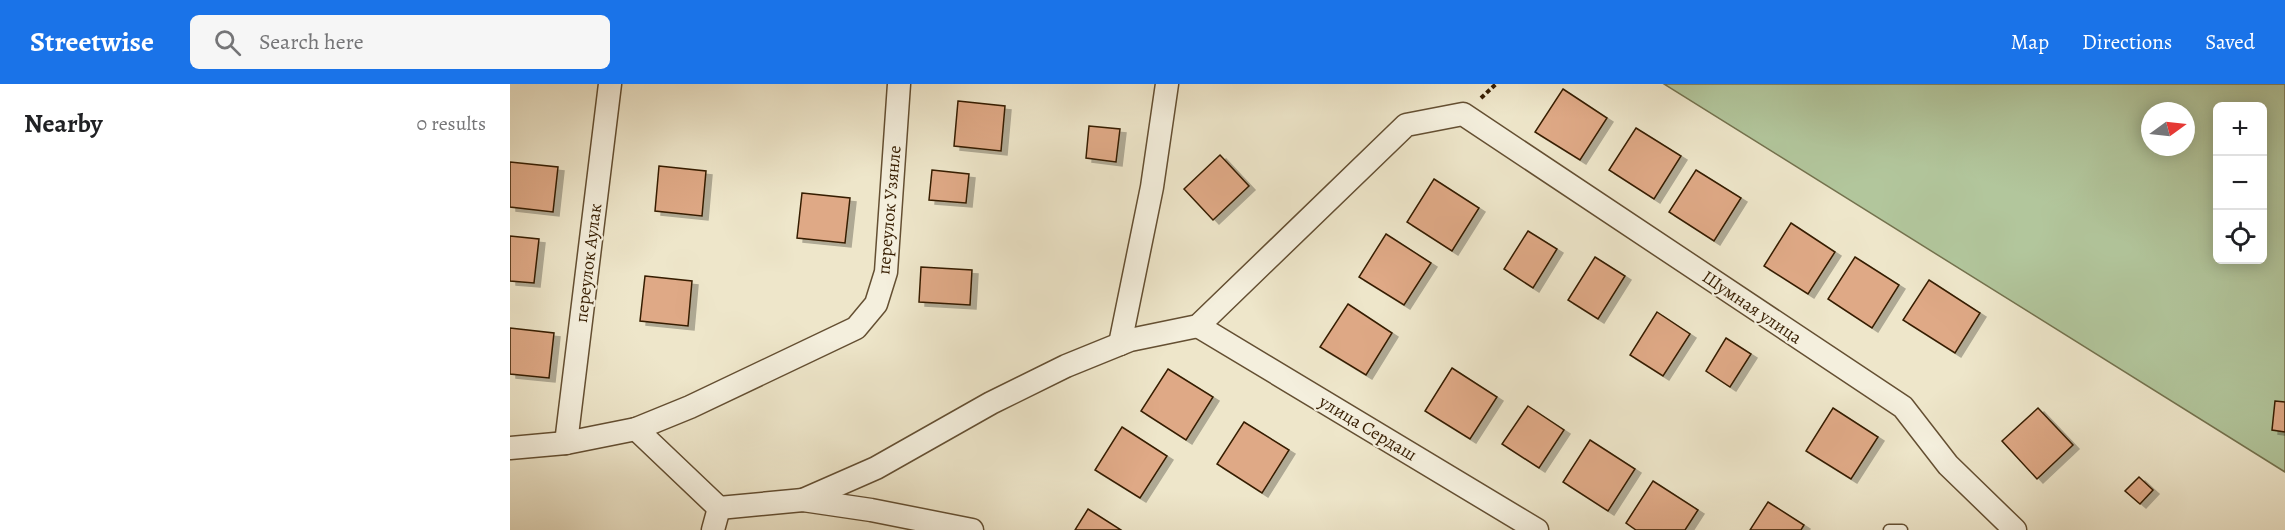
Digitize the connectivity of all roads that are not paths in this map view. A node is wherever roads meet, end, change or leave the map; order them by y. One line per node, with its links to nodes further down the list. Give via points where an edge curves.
1 (610, 84): 7 (street, переулок Аулак)
2 (899, 84): 6 (street, переулок Узянле, via 886,272 876,304 856,328)
3 (1167, 84): 5 (street, via 1152,187)
4 (1198, 326): 5 (street); 15 (street, улица Сердаш); 18 (street, Шумная улица, via 1406,125 1463,114 1903,407 1948,465)
5 (1119, 344): 9 (street, via 991,403)
6 (636, 429): 7 (street); 11 (street)
7 (566, 442): 8 (street)
8 (510, 448)
9 (876, 468): 10 (street); 12 (street)
10 (803, 500): 11 (street); 12 (street)
11 (719, 508): 13 (street)
12 (871, 510): 14 (street)
13 (713, 530)
14 (972, 530)
15 (1537, 530)
16 (1889, 530): 17 (lane)
17 (1902, 530)
18 (2015, 530)

